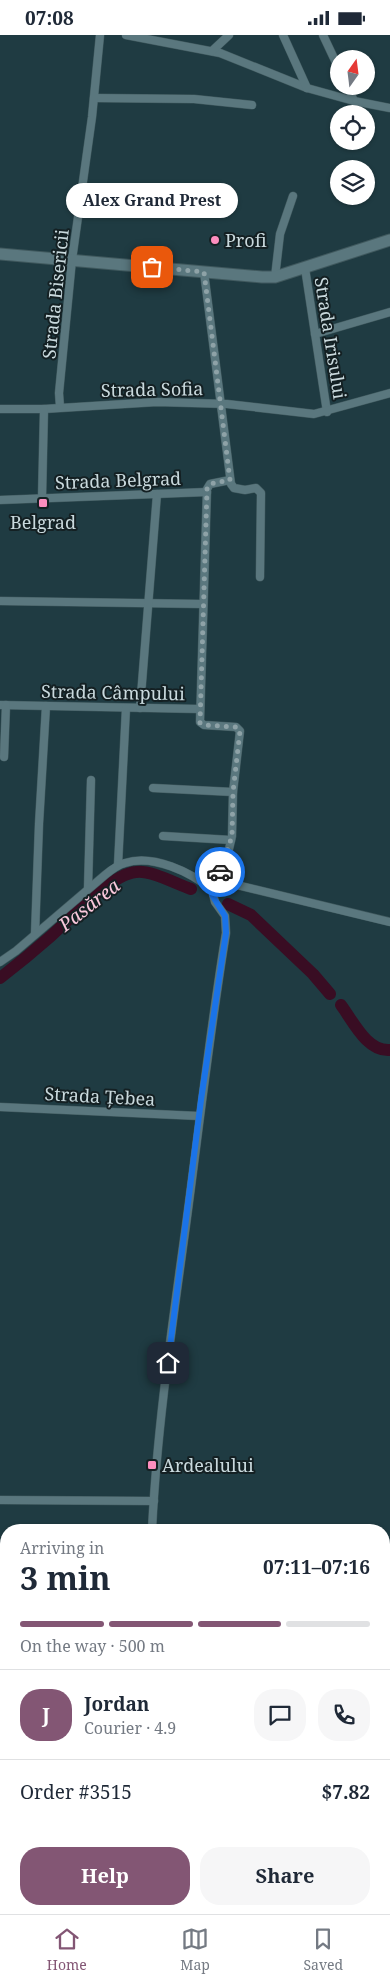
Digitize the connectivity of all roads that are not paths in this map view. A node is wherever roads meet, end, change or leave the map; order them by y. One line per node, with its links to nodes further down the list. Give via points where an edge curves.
1 (100, 35): 10 (street, Strada Bisericii)
2 (126, 35): 7 (street)
3 (229, 35): 7 (street)
4 (283, 35): 8 (street)
5 (323, 35): 6 (street)
6 (330, 50)
7 (212, 51): 8 (street)
8 (307, 88): 11 (street)
9 (351, 95): 11 (street)
10 (94, 98): 12 (street, via 194,99); 17 (street, Strada Bisericii)
11 (354, 101): 13 (street)
12 (252, 105)
13 (390, 108)
14 (293, 196): 20 (street, via 280,234)
15 (390, 240): 18 (main road)
16 (0, 254): 17 (main road)
17 (72, 261): 19 (main road); 25 (street, Strada Bisericii)
18 (305, 269): 20 (main road); 22 (street, Strada Irisului)
19 (204, 272): 20 (main road); 24 (street)
20 (275, 277)
21 (390, 312): 22 (street)
22 (315, 334): 28 (street, Strada Irisului)
23 (390, 393): 28 (street, Strada Sofia)
24 (220, 404): 25 (street, Strada Sofia, via 144,402); 28 (street, Strada Sofia, via 304,414); 29 (street)
25 (60, 407): 27 (street, Strada Sofia)
26 (0, 409): 27 (street, Strada Sofia)
27 (44, 409): 32 (street)
28 (326, 411)
29 (230, 480): 30 (street, Strada Belgrad, via 210,484); 34 (street, via 234,488 245,490 254,487 260,491)
30 (207, 492): 31 (street, Strada Belgrad); 37 (street)
31 (157, 494): 32 (street, Strada Belgrad); 36 (street)
32 (42, 498): 33 (street, Strada Belgrad)
33 (0, 499)
34 (260, 577)
35 (0, 601): 36 (street)
36 (148, 604): 37 (street); 41 (street)
37 (203, 604): 42 (street)
38 (3, 705): 39 (street, Strada Câmpului); 43 (street)
39 (46, 706): 40 (street, Strada Câmpului); 54 (street)
40 (126, 708): 41 (street, Strada Câmpului); 49 (street)
41 (140, 708): 42 (street, Strada Câmpului)
42 (200, 709): 46 (street, Strada Câmpului, via 201,725 239,728)
43 (4, 757)
44 (90, 780): 51 (street)
45 (154, 788): 46 (street)
46 (233, 792): 48 (street)
47 (163, 836): 48 (street)
48 (231, 840): 50 (street)
49 (118, 865): 51 (street); 52 (street, via 143,860 161,864 193,877)
50 (216, 880): 52 (street); 53 (street)
51 (88, 889): 54 (street)
52 (212, 891): 57 (street, via 225,916 226,927)
53 (390, 922)
54 (35, 934): 55 (street)
55 (0, 962)
56 (0, 1107): 57 (street, Strada Țebea)
57 (199, 1116): 59 (street)
58 (0, 1500): 59 (street)
59 (154, 1501): 60 (street)
60 (152, 1524)

